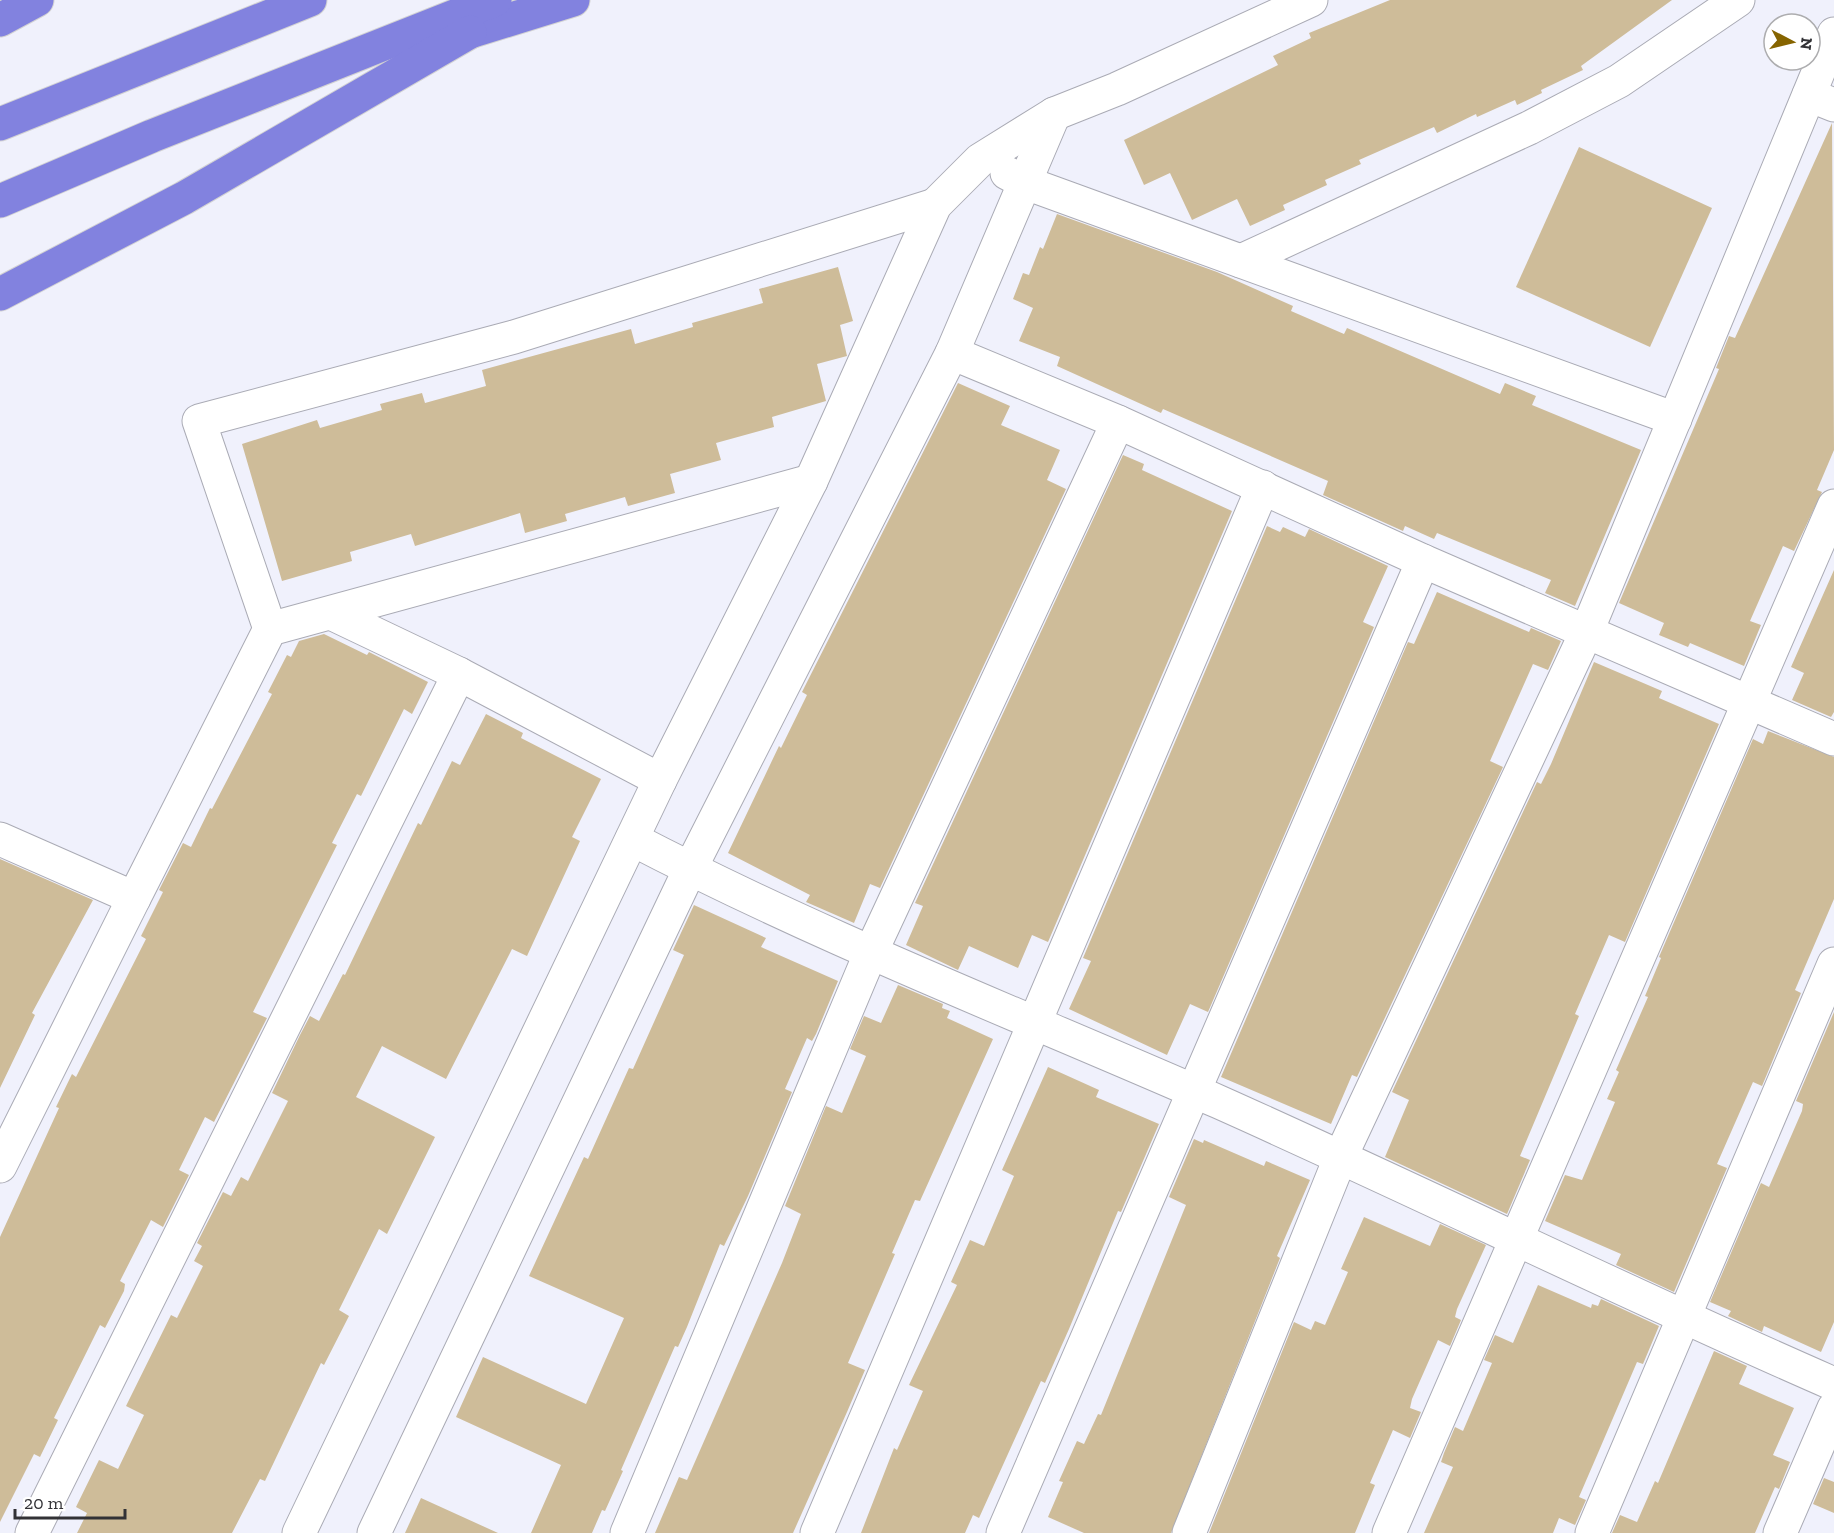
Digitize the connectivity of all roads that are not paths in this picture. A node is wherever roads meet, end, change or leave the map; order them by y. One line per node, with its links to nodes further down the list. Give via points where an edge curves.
1 (37, 0): 7 (highway)
2 (310, 0): 13 (highway)
3 (495, 0): 10 (highway)
4 (573, 0): 8 (highway)
5 (1311, 0): 12 (street)
6 (1738, 0): 18 (street, via 1619,81 1529,128)
7 (0, 20)
8 (470, 32): 10 (highway); 19 (highway, via 184,198)
9 (1834, 34): 11 (street)
10 (268, 90): 16 (highway)
11 (1821, 100): 21 (street)
12 (1054, 114): 14 (street); 15 (street)
13 (0, 123)
14 (980, 160): 15 (street); 17 (street)
15 (1026, 183): 18 (street); 20 (street)
16 (0, 201)
17 (935, 205): 23 (street); 28 (street, via 514,337 199,421)
18 (1241, 261): 21 (street)
19 (0, 294)
20 (952, 353): 22 (street); 36 (street)
21 (1675, 419): 29 (street)
22 (1118, 422): 24 (street); 38 (street)
23 (811, 481): 27 (street); 33 (street)
24 (1263, 487): 26 (street); 40 (street)
25 (1834, 506): 31 (street)
26 (1423, 561): 29 (street); 41 (street)
27 (331, 613): 28 (street); 30 (street)
28 (270, 630): 37 (street)
29 (1587, 631): 31 (street); 42 (street)
30 (459, 674): 33 (street); 48 (street)
31 (1749, 701): 32 (street); 44 (street)
32 (1834, 739)
33 (660, 780): 35 (street)
34 (0, 838): 37 (street)
35 (632, 839): 36 (street); 49 (street)
36 (690, 869): 38 (street); 50 (street)
37 (134, 898): 43 (street)
38 (871, 952): 40 (street); 51 (street)
39 (1834, 964): 45 (street)
40 (1034, 1022): 41 (street); 52 (street)
41 (1195, 1092): 42 (street); 53 (street)
42 (1341, 1156): 44 (street); 54 (street)
43 (0, 1167)
44 (1515, 1240): 45 (street); 55 (street)
45 (1685, 1319): 46 (street); 56 (street)
46 (1834, 1384)
47 (1834, 1408): 57 (street)
48 (32, 1533)
49 (299, 1533)
50 (374, 1533)
51 (627, 1533)
52 (817, 1533)
53 (1003, 1533)
54 (1189, 1533)
55 (1389, 1533)
56 (1592, 1533)
57 (1780, 1533)

